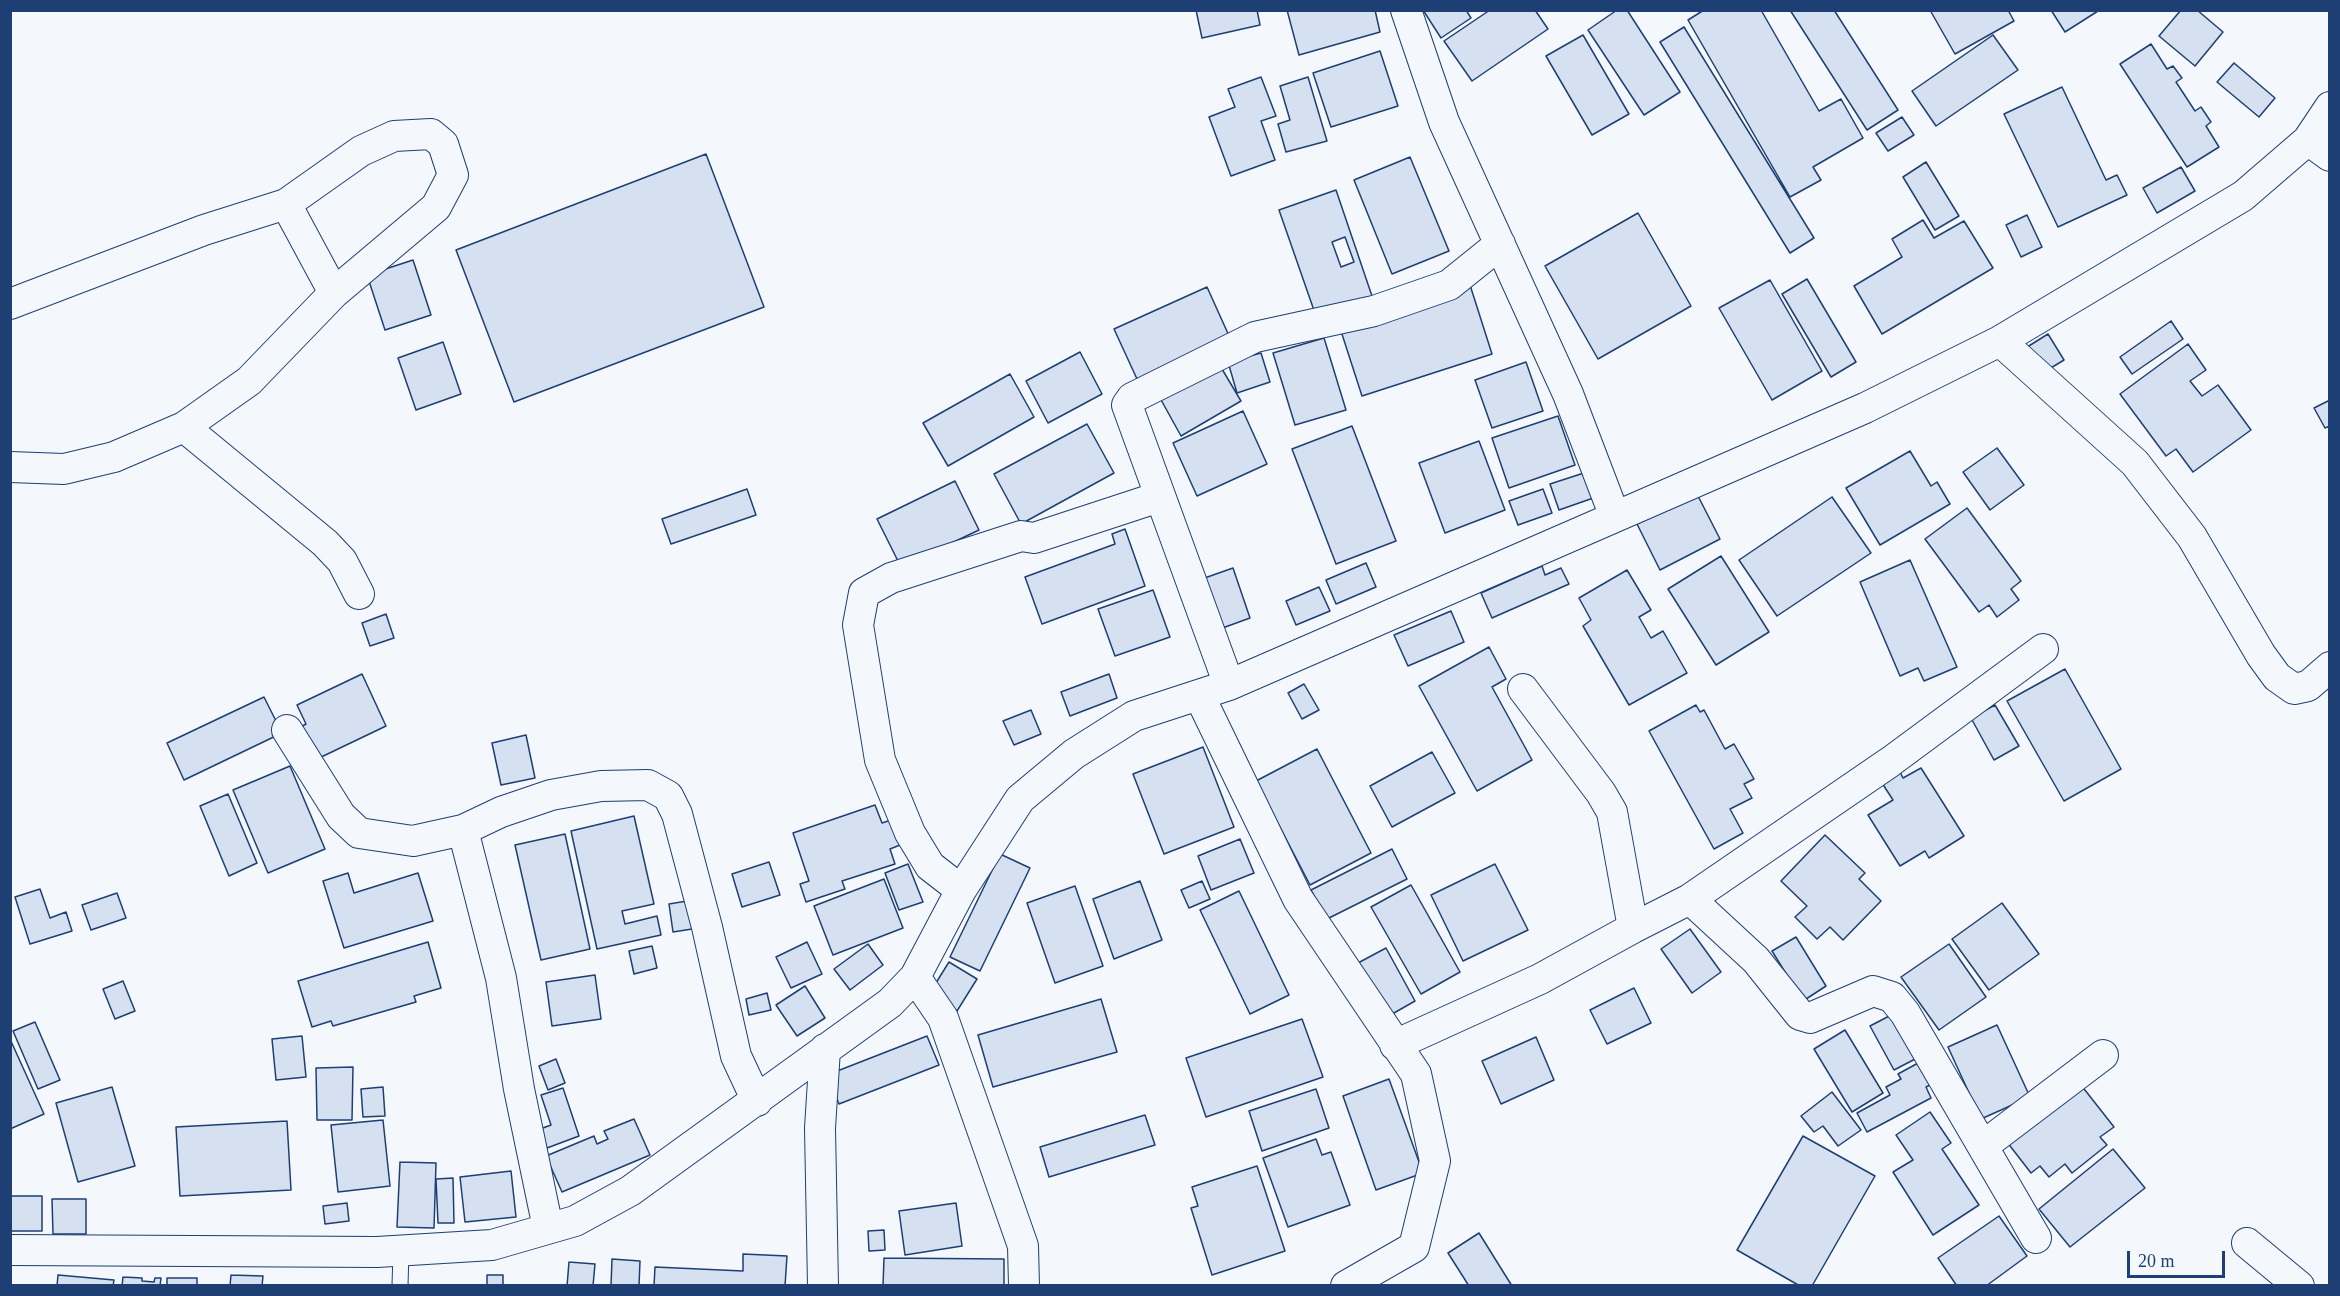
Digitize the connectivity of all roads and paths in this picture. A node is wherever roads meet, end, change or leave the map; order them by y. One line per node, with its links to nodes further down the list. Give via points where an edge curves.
1 (1406, 10): 5 (street, via 1444,122)
2 (2330, 107): 3 (street)
3 (2319, 148): 8 (street)
4 (286, 204): 6 (street); 6 (street, via 361,151 394,136 431,134 443,144 453,175 436,207); 7 (street, via 204,230)
5 (1500, 244): 11 (street, via 1449,285 1374,311 1255,338 1132,398 1127,405); 12 (street, via 1568,394)
6 (334, 293): 9 (street, via 249,381)
7 (10, 304)
8 (2000, 341): 12 (street, via 1865,408); 15 (street, via 2135,463 2192,537 2260,655 2277,677 2294,689 2308,686)
9 (184, 427): 10 (street, via 114,457 64,469); 13 (street, via 325,543 342,561)
10 (10, 467)
11 (1159, 497): 16 (street); 21 (street, via 1034,538 1021,536 891,578 864,593 858,625 880,760 910,833 930,866)
12 (1615, 517): 16 (street)
13 (359, 594)
14 (2043, 649): 22 (street, via 1890,762)
15 (2330, 668)
16 (1229, 685): 18 (street)
17 (1523, 689): 23 (street, via 1602,793 1612,812)
18 (1199, 695): 21 (street, via 1134,717 1074,754 1020,799); 25 (street, via 1298,899)
19 (287, 730): 20 (street, via 341,816 359,833 413,841)
20 (463, 830): 28 (street, via 551,795 601,786 648,785 668,796 677,814 736,1056); 30 (street, via 501,978)
21 (961, 890): 24 (street)
22 (1690, 899): 23 (street); 29 (street, via 1755,960 1800,1015 1810,1018 1873,991 1892,997)
23 (1632, 928): 25 (street, via 1540,979)
24 (915, 977): 26 (street, via 890,1003); 37 (street, via 942,1018 989,1148 1023,1246)
25 (1395, 1045): 38 (street, via 1416,1074 1435,1161 1414,1247)
26 (825, 1049): 28 (street); 36 (street, via 820,1128)
27 (2103, 1055): 29 (street)
28 (757, 1101): 30 (street, via 630,1191 574,1221)
29 (1983, 1146): 31 (street)
30 (548, 1228): 34 (street, via 492,1245)
31 (2036, 1238)
32 (2247, 1243): 39 (street)
33 (10, 1250): 34 (street)
34 (401, 1250): 35 (lane)
35 (400, 1286)
36 (824, 1286)
37 (1024, 1286)
38 (1346, 1286)
39 (2299, 1286)

